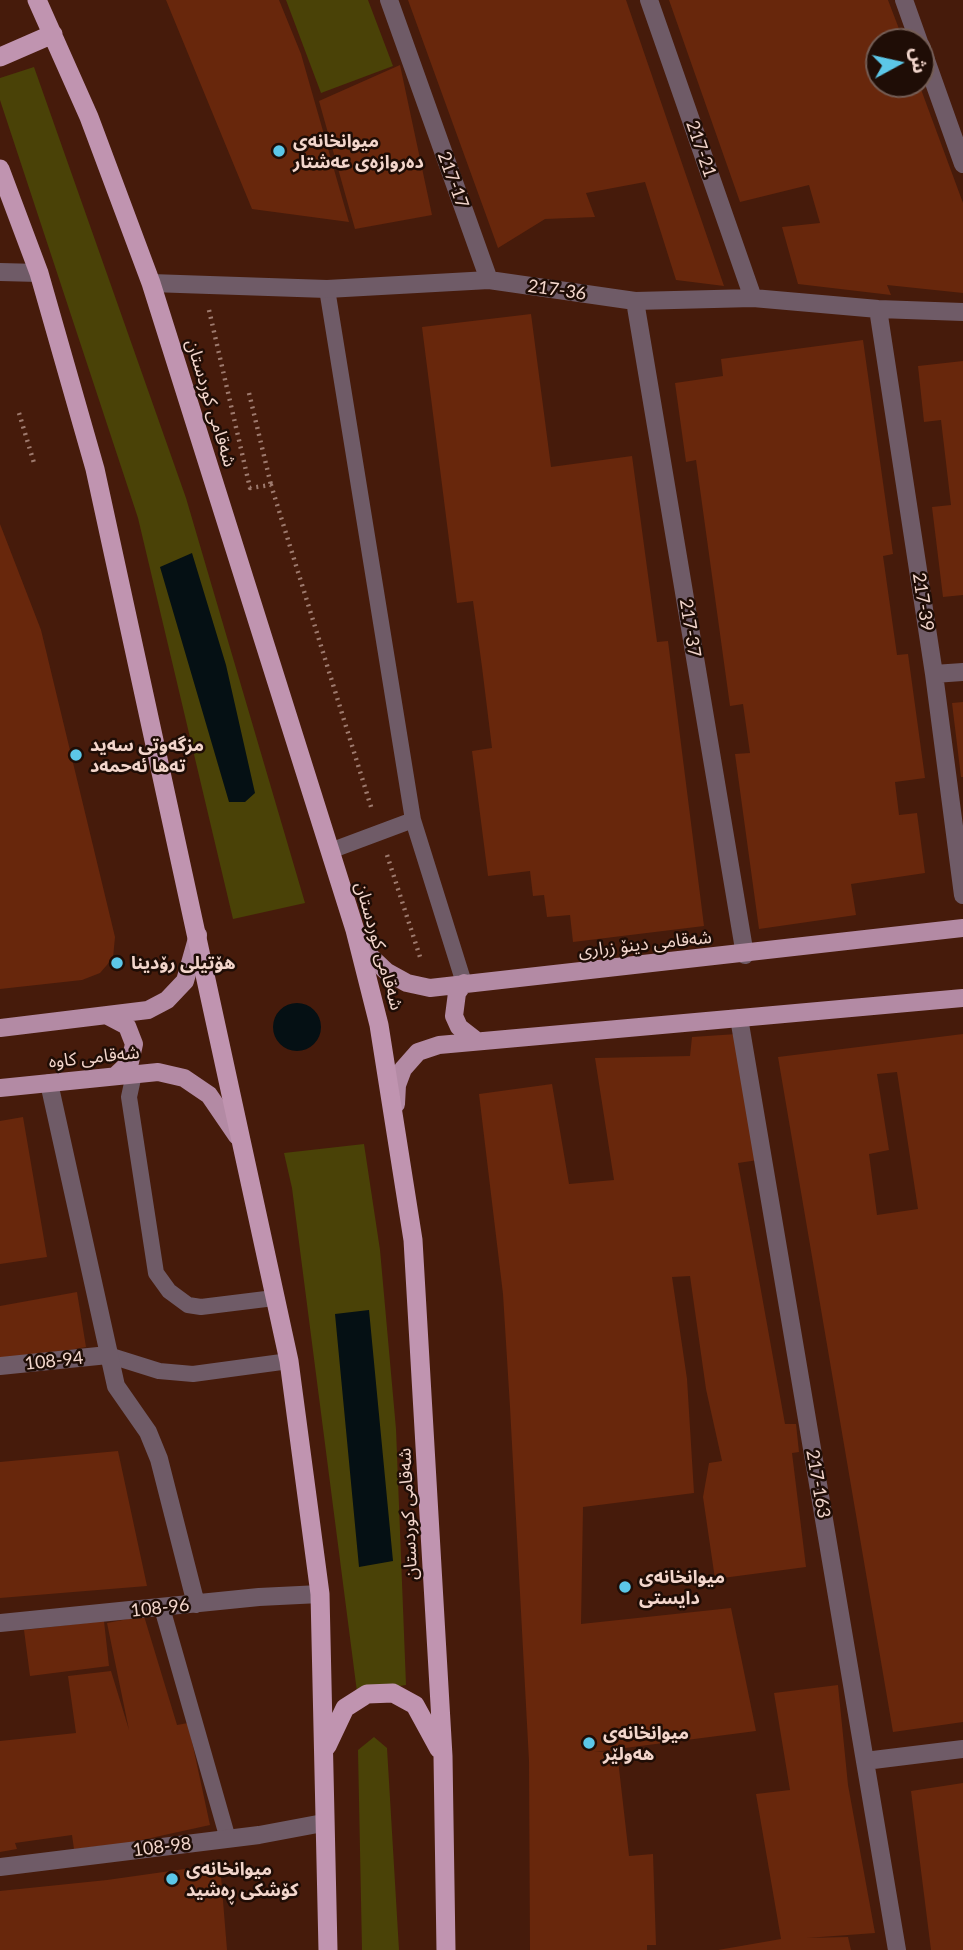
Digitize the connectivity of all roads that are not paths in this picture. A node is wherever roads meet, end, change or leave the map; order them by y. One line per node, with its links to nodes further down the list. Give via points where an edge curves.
1 (37, 0): 6 (highway, شەقامی کوردستان)
2 (389, 0): 13 (street, 217-17)
3 (649, 0): 16 (street, 217-21)
4 (904, 0): 5 (street)
5 (914, 28)
6 (52, 34): 7 (highway); 14 (highway, شەقامی کوردستان, via 89,117)
7 (0, 57)
8 (935, 86): 9 (street)
9 (963, 164)
10 (0, 169): 12 (highway)
11 (0, 272): 12 (street)
12 (39, 273): 27 (highway, via 95,468)
13 (489, 280): 15 (street, 217-36); 17 (street, 217-36)
14 (151, 283): 15 (street, 217-36); 23 (highway, شەقامی کوردستان)
15 (327, 289): 22 (lane)
16 (753, 298): 17 (street, 217-36); 18 (street, 217-36)
17 (635, 301): 28 (street, 217-37)
18 (877, 309): 19 (street, 217-36); 21 (street, 217-39)
19 (963, 312)
20 (963, 672): 21 (street)
21 (934, 674): 24 (street, 217-39)
22 (413, 820): 23 (lane); 29 (lane)
23 (330, 851): 26 (highway, شەقامی کوردستان)
24 (963, 895)
25 (963, 928): 28 (main road, شەقامی دینۆ زراری)
26 (355, 930): 29 (main road, شەقامی دینۆ زراری, via 370,956 407,984 430,988); 39 (highway, شەقامی کوردستان, via 379,1025)
27 (198, 935): 31 (main road, via 185,981 167,1000 148,1010); 40 (highway)
28 (745, 955): 29 (main road, شەقامی دینۆ زراری)
29 (464, 983): 34 (main road, via 457,993 454,1016 459,1027)
30 (963, 998): 32 (main road)
31 (108, 1016): 33 (main road); 36 (main road, via 127,1027 134,1044 130,1062)
32 (739, 1018): 34 (main road); 52 (street, 217-163)
33 (0, 1028)
34 (477, 1041): 39 (main road, via 418,1052 403,1069 397,1085)
35 (134, 1074): 36 (main road, شەقامی کاوە); 40 (main road, شەقامی کاوە, via 171,1075 209,1095); 41 (lane, via 129,1097 156,1273 169,1291 188,1305)
36 (115, 1076): 37 (main road, شەقامی کاوە)
37 (48, 1083): 38 (main road, شەقامی کاوە); 42 (street)
38 (0, 1088)
39 (395, 1118): 51 (highway, شەقامی کوردستان, via 413,1240)
40 (243, 1146): 41 (highway)
41 (274, 1298): 43 (highway)
42 (108, 1355): 43 (lane, via 159,1371 192,1374); 44 (street, 108-94); 46 (street, via 116,1386 148,1432 159,1459)
43 (289, 1362): 45 (highway)
44 (0, 1366)
45 (320, 1594): 46 (street, 108-96); 50 (highway)
46 (196, 1605): 47 (street, 108-96)
47 (162, 1608): 48 (street, 108-96); 54 (lane)
48 (0, 1623)
49 (963, 1749): 52 (street)
50 (324, 1751): 51 (highway, via 345,1708 367,1694 393,1693 415,1705); 53 (highway)
51 (443, 1756): 57 (highway, شەقامی کوردستان)
52 (864, 1761): 58 (street, 217-163)
53 (324, 1823): 54 (street, 108-98); 56 (highway)
54 (228, 1839): 55 (street, 108-98)
55 (0, 1867)
56 (328, 1950)
57 (446, 1950)
58 (897, 1950)

